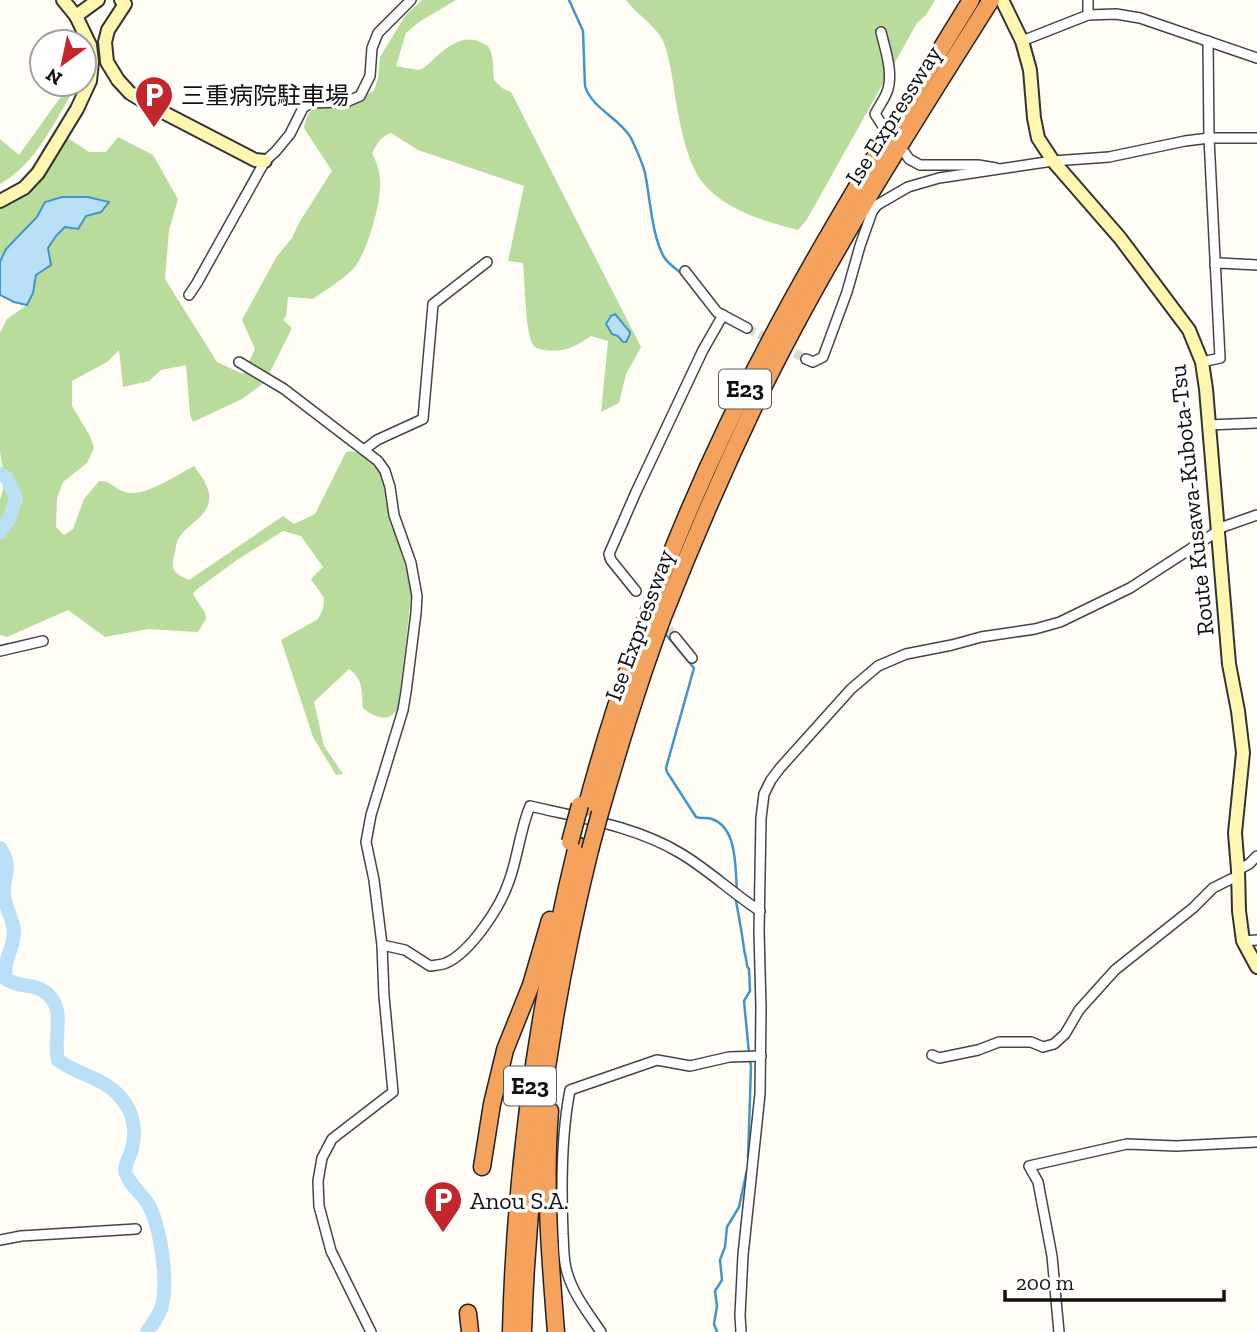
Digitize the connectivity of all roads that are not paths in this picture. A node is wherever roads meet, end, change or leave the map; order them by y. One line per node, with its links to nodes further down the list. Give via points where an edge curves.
1 (63, 0): 9 (main road)
2 (98, 0): 9 (main road)
3 (121, 0): 18 (main road, via 125,4 105,42 107,62 118,80 153,107)
4 (411, 0): 18 (street, via 378,33 370,76 359,96 346,102 310,103)
5 (1002, 0): 11 (main road, Route Kusawa-Kubota-Tsu)
6 (1088, 0): 8 (street)
7 (983, 2): 42 (highway, Ise Expressway / E23, via 848,231 759,397 698,531 624,733); 42 (highway, Ise Expressway / E23, via 895,123 784,315 717,447 650,606 602,747)
8 (1088, 15): 11 (street); 12 (street, via 1140,18)
9 (76, 16): 21 (main road, via 92,53 87,90 38,173 24,188)
10 (881, 32): 14 (street, via 889,84 874,114)
11 (1022, 41): 19 (main road, Route Kusawa-Kubota-Tsu, via 1038,138)
12 (1208, 41): 13 (street); 15 (street)
13 (1257, 58)
14 (884, 128)
15 (1209, 138): 16 (street); 19 (street, via 1109,157); 23 (street)
16 (1257, 138)
17 (905, 153): 20 (street, via 920,165)
18 (265, 161): 26 (street)
19 (1054, 161): 20 (street); 31 (main road, Route Kusawa-Kubota-Tsu, via 1155,282 1189,330)
20 (998, 169): 29 (street, via 923,182 877,205 823,357 813,362)
21 (0, 201)
22 (487, 262): 34 (street, via 433,304 423,419)
23 (1215, 265): 24 (street); 31 (street, via 1220,358)
24 (1257, 265)
25 (685, 271): 27 (street)
26 (189, 295)
27 (723, 315): 28 (street); 37 (street, via 610,551 611,560)
28 (747, 328)
29 (806, 359)
30 (239, 362): 34 (street, via 284,388)
31 (1202, 362): 33 (main road, Route Kusawa-Kubota-Tsu)
32 (1257, 423): 33 (street)
33 (1208, 425): 36 (main road, Route Kusawa-Kubota-Tsu)
34 (364, 450): 49 (street, via 385,471 417,596 403,710 366,842)
35 (1257, 515): 36 (street)
36 (1218, 530): 45 (main road, Route Kusawa-Kubota-Tsu, via 1229,664 1243,753 1235,834); 46 (street, via 1130,588 1060,622 906,654 864,677 779,768 766,789 761,818)
37 (636, 591)
38 (675, 637): 41 (street)
39 (43, 641): 40 (street)
40 (0, 651)
41 (692, 658)
42 (588, 809): 43 (highway, Ise Expressway, bridge)
43 (579, 845): 51 (highway, Ise Expressway / E23, via 576,909); 55 (highway, via 559,887 531,985 505,1050); 61 (highway, Ise Expressway / E23, via 559,922 529,1091)
44 (1257, 856): 45 (street)
45 (1238, 874): 48 (main road, Route Kusawa-Kubota-Tsu); 52 (street, via 1213,888 1115,970 1054,1044 999,1042 939,1058)
46 (760, 911): 49 (street, via 687,857 651,839 530,806 508,885 486,924 461,952 446,963 430,966 405,950); 53 (street)
47 (1257, 940): 48 (street)
48 (1243, 941): 50 (main road, Route Kusawa-Kubota-Tsu)
49 (382, 945): 59 (street, via 393,1092 332,1139 322,1158 317,1189 331,1251)
50 (1257, 967)
51 (560, 990): 62 (highway, Ise Expressway / E23, via 535,1152); 63 (highway, via 547,1166)
52 (932, 1055)
53 (753, 1057): 64 (street, via 690,1066 657,1060 570,1090 563,1174 565,1266 577,1296); 65 (street, via 758,1116 743,1255)
54 (1257, 1142): 66 (street, via 1127,1144 1029,1166 1038,1182 1052,1256)
55 (482, 1167)
56 (136, 1230): 57 (street)
57 (0, 1240)
58 (468, 1313): 60 (highway)
59 (371, 1332)
60 (470, 1332)
61 (511, 1332)
62 (523, 1332)
63 (556, 1332)
64 (601, 1332)
65 (741, 1332)
66 (1059, 1332)

